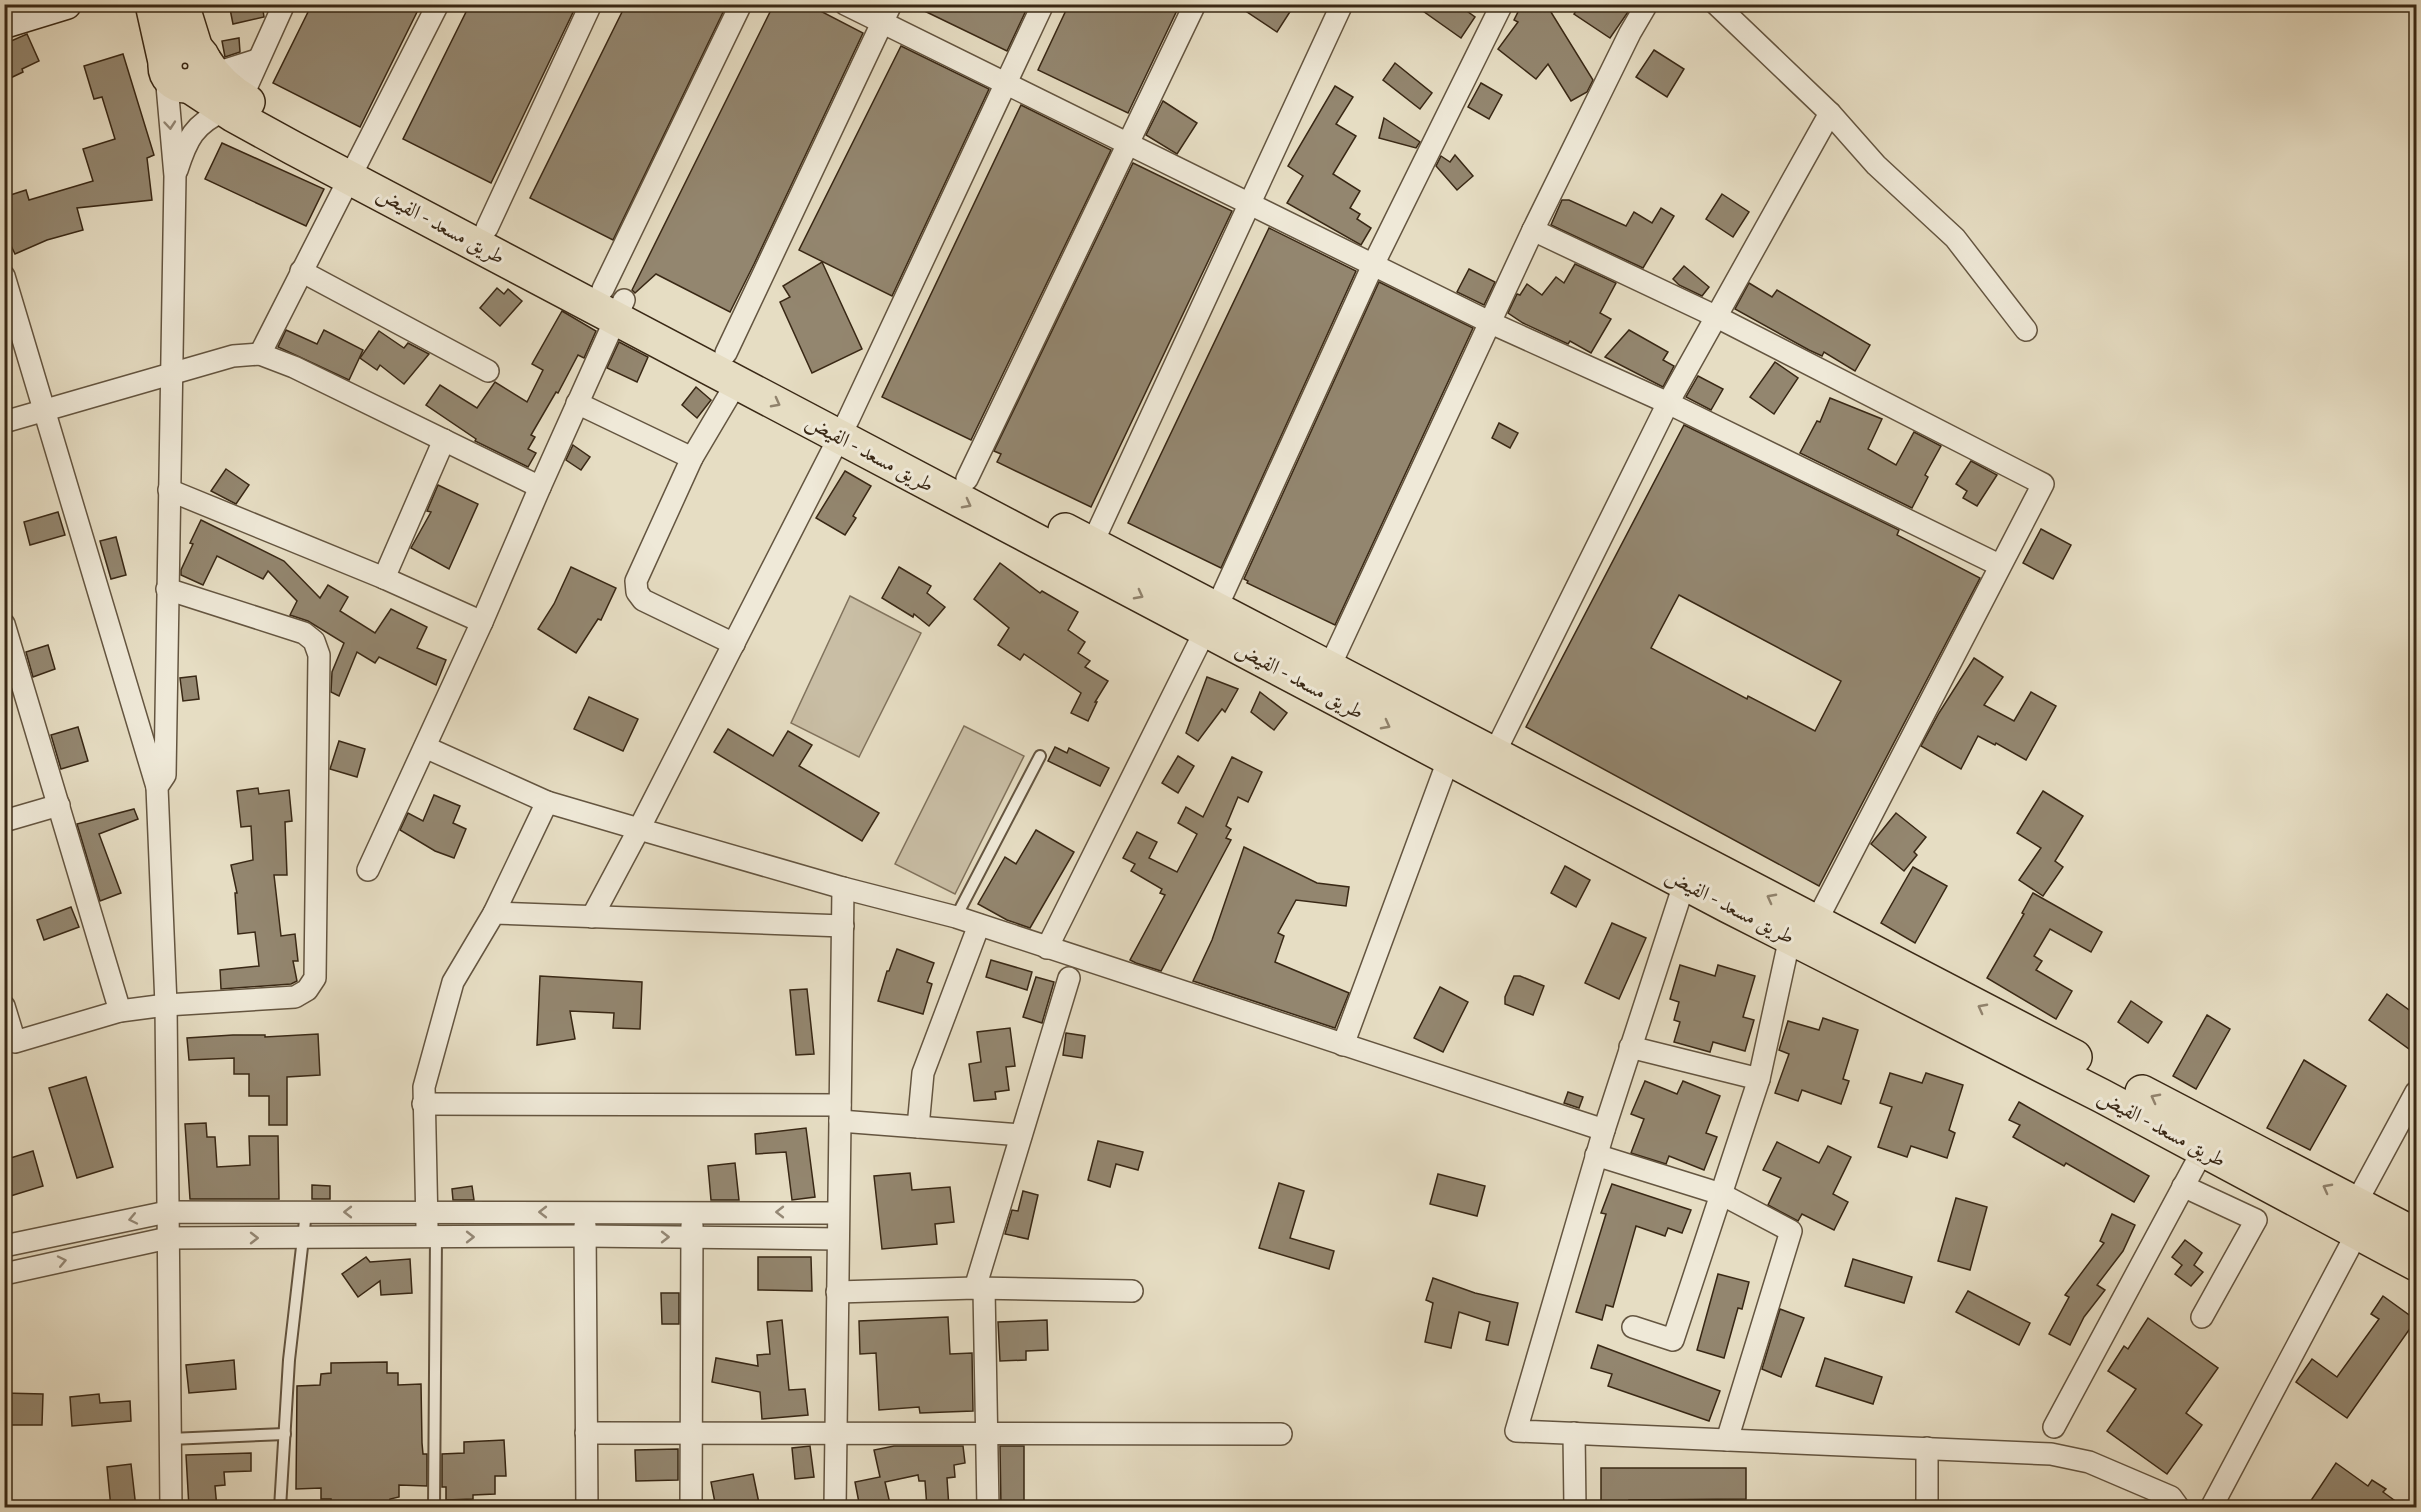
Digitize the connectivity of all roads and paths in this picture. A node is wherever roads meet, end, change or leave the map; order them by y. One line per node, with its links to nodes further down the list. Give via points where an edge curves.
1 (66, 4): 16 (main road)
2 (152, 4): 18 (main road)
3 (182, 4): 18 (main road)
4 (284, 4): 17 (street)
5 (438, 4): 23 (street)
6 (591, 4): 26 (street)
7 (741, 4): 31 (street)
8 (845, 4): 15 (street)
9 (1042, 4): 19 (street)
10 (1195, 4): 22 (street)
11 (1342, 4): 25 (street)
12 (1502, 4): 28 (street)
13 (1647, 4): 27 (street)
14 (1716, 4): 21 (street)
15 (887, 14): 19 (street); 36 (street)
16 (4, 23)
17 (257, 60): 18 (street); 20 (street)
18 (189, 68): 20 (main road, طريق مسعد - الفيض); 24 (street, one-way to 24)
19 (1005, 83): 22 (street); 43 (street)
20 (233, 108): 23 (main road, طريق مسعد - الفيض, via 296,129); 24 (street, via 196,128)
21 (1830, 113): 32 (street); 34 (street, via 1876,165 1955,238)
22 (1128, 144): 25 (street); 46 (street)
23 (355, 168): 26 (main road, طريق مسعد - الفيض); 29 (street); 31 (main road, طريق مسعد - الفيض)
24 (174, 176): 38 (street)
25 (1249, 204): 28 (street); 49 (street)
26 (487, 228): 31 (main road, طريق مسعد - الفيض)
27 (1533, 230): 32 (street); 33 (street)
28 (1373, 265): 33 (street); 53 (street)
29 (301, 271): 35 (street); 37 (street)
30 (4, 276): 41 (street)
31 (614, 302): 36 (main road, طريق مسعد - الفيض); 40 (street)
32 (1715, 316): 39 (street); 50 (street, via 2043,484)
33 (1491, 323): 39 (street); 57 (street)
34 (2026, 330)
35 (260, 354): 38 (street, via 233,356); 44 (street)
36 (731, 368): 43 (main road, طريق مسعد - الفيض); 45 (street)
37 (488, 371)
38 (172, 373): 41 (street); 48 (street)
39 (1668, 403): 50 (street); 60 (street)
40 (577, 404): 45 (street); 47 (street)
41 (45, 411): 42 (street); 62 (street)
42 (4, 422)
43 (845, 427): 46 (main road, طريق مسعد - الفيض); 53 (main road, طريق مسعد - الفيض, one-way to 53); 56 (street)
44 (444, 440): 47 (street); 51 (street)
45 (692, 458): 56 (street, via 636,587 643,600)
46 (967, 479): 49 (main road, طريق مسعد - الفيض)
47 (540, 487): 54 (street)
48 (169, 490): 51 (street); 52 (street)
49 (1092, 544): 53 (main road, طريق مسعد - الفيض)
50 (2000, 565): 75 (street)
51 (384, 578): 54 (street)
52 (167, 589): 62 (street, via 165,776); 78 (street, via 303,633 314,641 319,655 315,978 307,990 295,997)
53 (1211, 620): 57 (main road, طريق مسعد - الفيض); 59 (main road, طريق مسعد - الفيض, one-way to 59); 76 (street)
54 (482, 622): 58 (street)
55 (4, 624): 64 (street)
56 (734, 644): 66 (street)
57 (1329, 668): 59 (main road, طريق مسعد - الفيض)
58 (424, 747): 63 (street); 67 (street)
59 (1453, 747): 60 (main road, طريق مسعد - الفيض); 68 (main road, طريق مسعد - الفيض); 82 (street)
60 (1494, 754): 68 (main road, طريق مسعد - الفيض)
61 (1040, 756): 72 (lane)
62 (157, 786): 78 (street)
63 (547, 802): 66 (street); 70 (street)
64 (58, 805): 65 (street); 80 (street)
65 (4, 821)
66 (639, 829): 69 (street); 71 (street)
67 (368, 870)
68 (1689, 870): 75 (main road, طريق مسعد - الفيض); 83 (street)
69 (843, 888): 72 (street); 74 (street)
70 (494, 913): 71 (street); 86 (street, via 453,982 424,1087)
71 (592, 917): 74 (street)
72 (956, 917): 73 (street)
73 (979, 925): 76 (street); 88 (street, via 923,1073)
74 (843, 926): 87 (street)
75 (1803, 930): 84 (street); 91 (main road, طريق مسعد - الفيض); 101 (main road, طريق مسعد - الفيض, one-way to 75)
76 (1047, 948): 82 (street)
77 (1069, 978): 90 (street)
78 (166, 1005): 80 (street); 95 (street)
79 (4, 1006): 81 (street)
80 (120, 1011): 81 (street)
81 (10, 1044)
82 (1343, 1045): 89 (street)
83 (1630, 1047): 84 (street); 89 (street)
84 (1759, 1079): 94 (street)
85 (2416, 1092): 101 (street)
86 (423, 1104): 87 (street); 97 (street)
87 (840, 1113): 88 (street); 100 (street)
88 (918, 1127): 90 (street)
89 (1604, 1130): 92 (street)
90 (1021, 1134): 112 (street)
91 (2203, 1150): 93 (street); 101 (main road, طريق مسعد - الفيض)
92 (1596, 1155): 94 (street); 122 (street, via 1516,1431)
93 (2183, 1186): 115 (street, via 2256,1220); 117 (street)
94 (1720, 1194): 116 (street, via 1672,1340); 126 (street, via 1791,1231)
95 (167, 1212): 96 (street); 106 (street); 109 (street, one-way to 109)
96 (306, 1212): 97 (street, one-way to 96); 107 (lane)
97 (426, 1212): 98 (street, one-way to 97); 104 (street)
98 (585, 1212): 99 (street); 103 (street)
99 (692, 1212): 100 (street, one-way to 99); 105 (street)
100 (838, 1213): 108 (street)
101 (2357, 1218): 102 (main road, طريق مسعد - الفيض); 110 (main road, طريق مسعد - الفيض); 138 (street)
102 (2416, 1235)
103 (585, 1236): 104 (street, one-way to 103); 105 (street, one-way to 105); 118 (street)
104 (431, 1237): 107 (street); 130 (lane)
105 (692, 1237): 108 (street); 119 (street)
106 (168, 1238): 107 (street, one-way to 107); 111 (street, one-way to 106); 125 (street)
107 (303, 1238): 123 (lane)
108 (838, 1239): 114 (street)
109 (4, 1246)
110 (2416, 1264)
111 (4, 1274)
112 (980, 1288): 113 (street); 114 (street); 121 (street)
113 (1132, 1291)
114 (837, 1292): 120 (street)
115 (2202, 1317)
116 (1633, 1327)
117 (2054, 1427)
118 (586, 1433): 119 (street); 131 (street)
119 (691, 1433): 120 (street); 132 (street)
120 (835, 1433): 121 (street); 133 (street)
121 (987, 1433): 124 (street); 134 (street)
122 (1574, 1433): 126 (street); 135 (street)
123 (285, 1434): 125 (lane); 129 (lane)
124 (1281, 1434)
125 (170, 1439): 128 (street)
126 (1727, 1440): 127 (street)
127 (1927, 1448): 136 (street); 137 (street, via 2051,1454 2089,1462 2171,1497)
128 (171, 1508)
129 (280, 1508)
130 (434, 1508)
131 (587, 1508)
132 (691, 1508)
133 (835, 1508)
134 (988, 1508)
135 (1575, 1508)
136 (1927, 1508)
137 (2179, 1508)
138 (2211, 1508)

